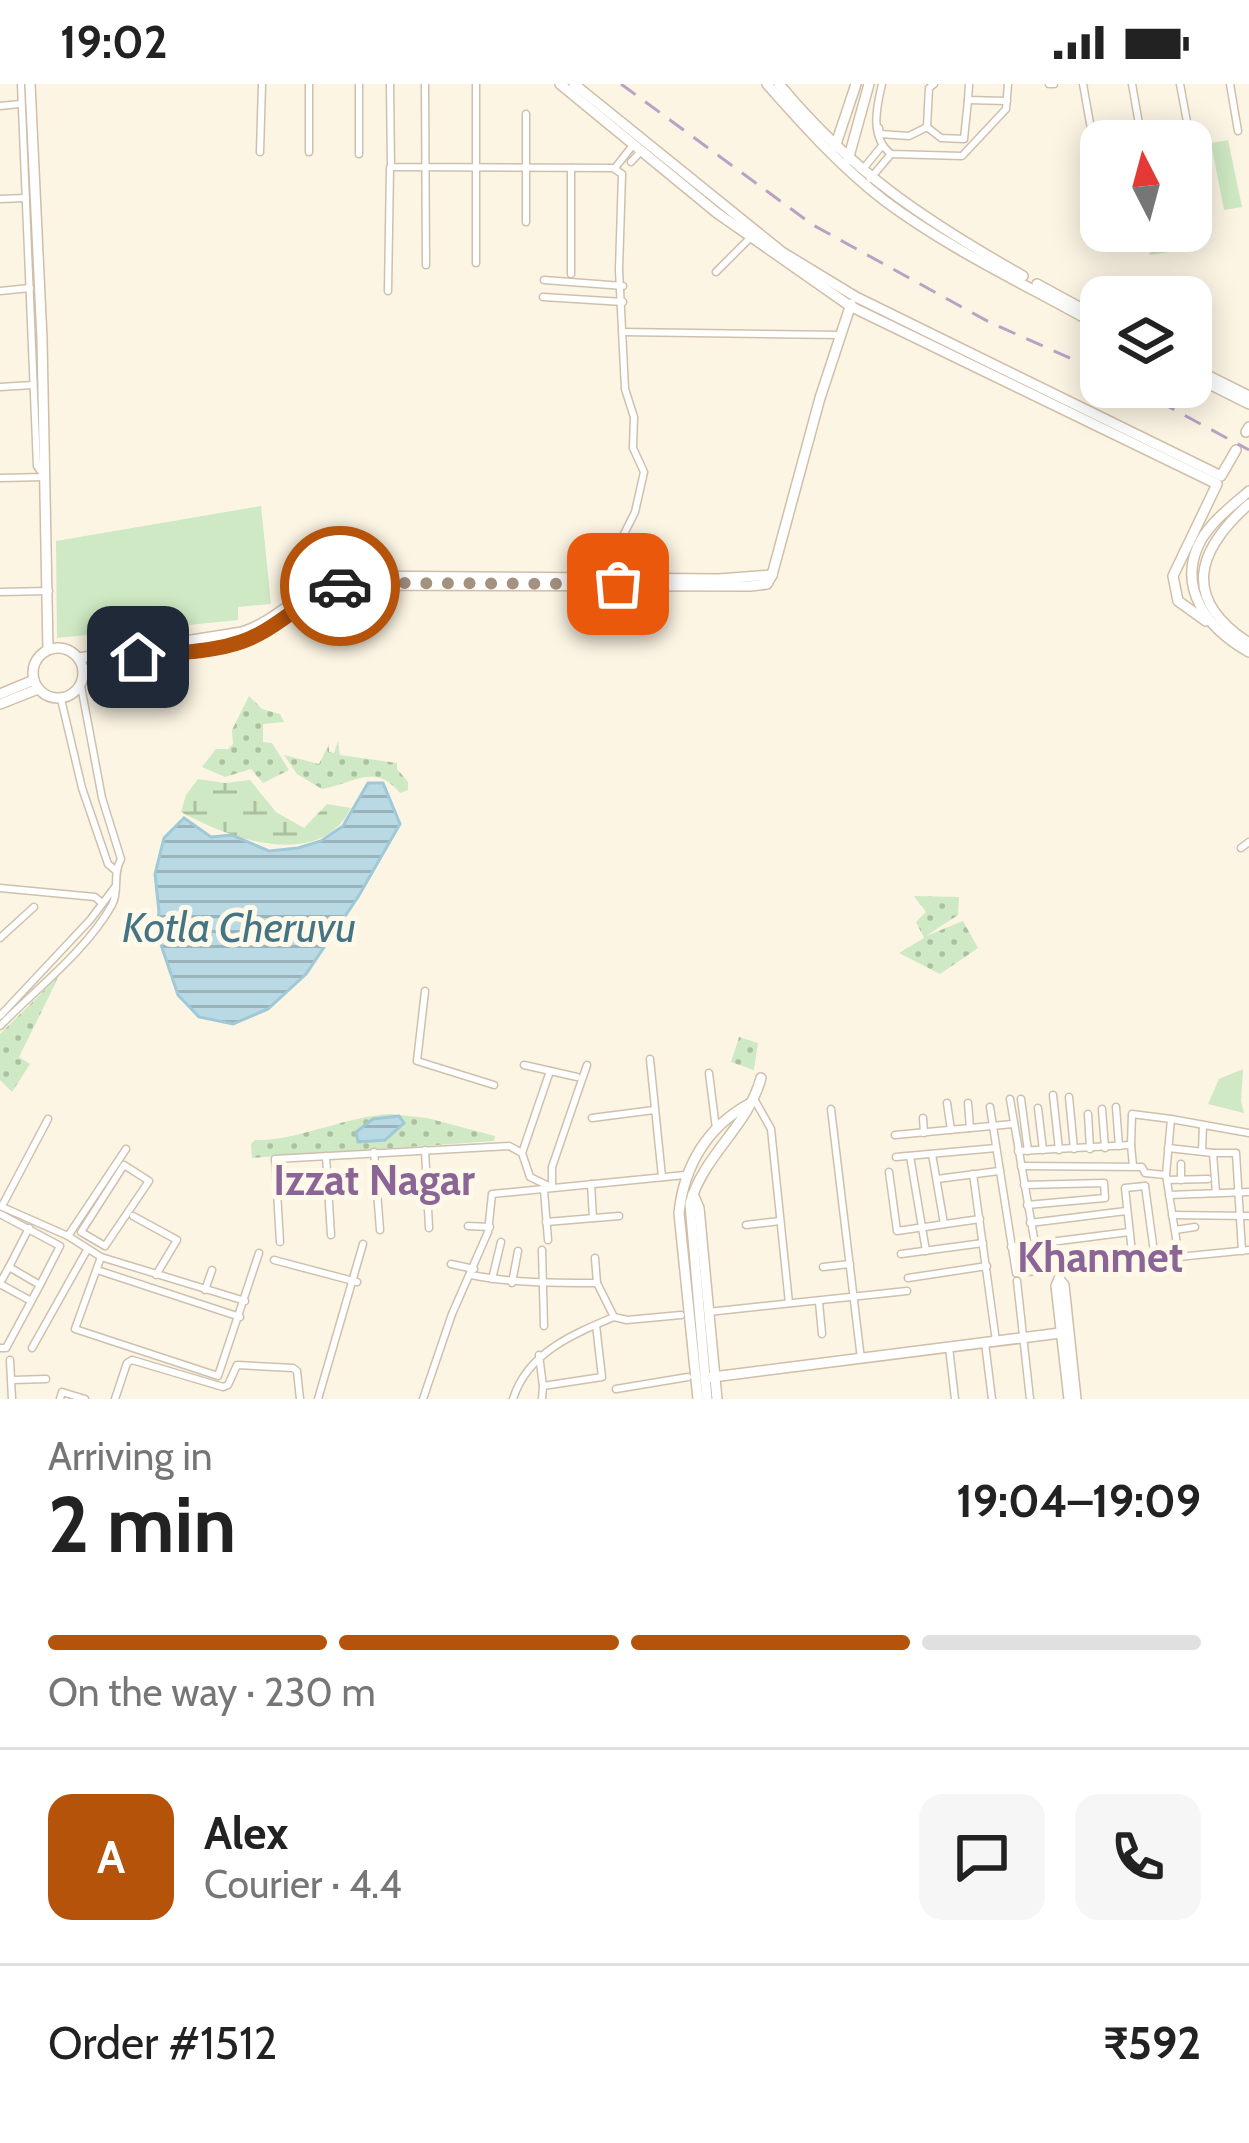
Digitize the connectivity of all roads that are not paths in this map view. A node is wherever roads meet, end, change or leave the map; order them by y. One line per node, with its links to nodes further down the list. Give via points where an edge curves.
1 (26, 84): 23 (street); 49 (street)
2 (262, 84): 35 (street)
3 (309, 84): 36 (street)
4 (359, 84): 37 (street)
5 (390, 84): 41 (street)
6 (424, 84): 42 (street)
7 (476, 84): 43 (street)
8 (560, 84): 33 (street)
9 (574, 84): 63 (street)
10 (767, 84): 29 (street)
11 (779, 84): 29 (street)
12 (883, 84): 30 (street, via 880,134 909,136); 32 (street)
13 (969, 84): 21 (street)
14 (1008, 84): 22 (street)
15 (1083, 84): 26 (street)
16 (1132, 84): 27 (street)
17 (1180, 84): 28 (street)
18 (1230, 84): 31 (street)
19 (862, 85): 34 (street); 40 (street)
20 (929, 85): 30 (street)
21 (968, 100): 22 (street); 30 (street, via 964,140)
22 (1007, 101): 38 (street, via 962,156)
23 (22, 104): 24 (street); 49 (street)
24 (0, 106)
25 (526, 114): 44 (street)
26 (1089, 120)
27 (1138, 120)
28 (1187, 120)
29 (810, 127): 34 (street)
30 (927, 127)
31 (1238, 131)
32 (882, 147): 38 (street); 47 (street)
33 (637, 148): 39 (street); 46 (street); 51 (street)
34 (834, 151): 40 (street)
35 (260, 152)
36 (309, 152)
37 (359, 154)
38 (891, 154): 47 (street)
39 (632, 162)
40 (848, 163): 47 (street)
41 (391, 167): 42 (street); 60 (street)
42 (426, 167): 43 (street); 53 (street)
43 (477, 168): 44 (street); 52 (street)
44 (525, 168): 45 (street); 50 (street)
45 (571, 168): 46 (street); 55 (street)
46 (616, 169): 57 (street, via 623,178)
47 (864, 177): 65 (street, via 931,232)
48 (0, 199): 49 (street)
49 (31, 199): 58 (street); 64 (street)
50 (526, 222)
51 (750, 238): 54 (street); 63 (street)
52 (476, 263)
53 (426, 265)
54 (716, 272)
55 (571, 274)
56 (544, 280): 57 (street)
57 (623, 285): 62 (street)
58 (30, 288): 59 (street); 64 (street)
59 (0, 291)
60 (388, 291)
61 (543, 297): 62 (street)
62 (623, 302): 66 (street)
63 (853, 302): 67 (street); 75 (street)
64 (36, 306): 69 (street); 73 (street)
65 (1080, 312)
66 (623, 332): 67 (street); 78 (street, via 633,448 644,472)
67 (840, 335): 79 (street)
68 (1212, 382): 71 (street)
69 (33, 385): 70 (street); 73 (street, via 37,466)
70 (0, 386)
71 (1249, 400)
72 (1236, 450): 75 (street)
73 (45, 477): 74 (street); 80 (street)
74 (0, 478)
75 (1219, 480): 82 (street, via 1173,576 1178,601)
76 (1249, 490): 82 (street, via 1198,547 1194,592)
77 (1249, 504): 83 (street, via 1214,540 1203,575 1215,616)
78 (621, 540)
79 (772, 575): 86 (street, via 348,576 310,589 242,632); 87 (street, via 750,586 348,585 315,595 243,642)
80 (49, 591): 81 (street); 84 (street)
81 (0, 592)
82 (1206, 621): 85 (street)
83 (1249, 643)
84 (48, 650): 86 (street); 88 (street, via 37,659)
85 (1249, 652)
86 (80, 658): 87 (street)
87 (84, 670): 89 (street)
88 (36, 685): 90 (street); 91 (street); 92 (street)
89 (81, 686): 91 (street); 93 (street, via 121,859)
90 (0, 694)
91 (61, 699): 93 (street, via 82,788)
92 (0, 704)
93 (115, 871): 94 (street)
94 (115, 887): 96 (street); 98 (street)
95 (0, 888): 96 (street)
96 (102, 903): 98 (street); 102 (street)
97 (34, 907): 99 (street)
98 (110, 909): 102 (street)
99 (0, 938)
100 (425, 992): 112 (street, via 417,1061)
101 (0, 995): 102 (street)
102 (13, 1008): 103 (street); 104 (street)
103 (0, 1016)
104 (0, 1026)
105 (650, 1059): 125 (street)
106 (524, 1065): 108 (street)
107 (587, 1065): 179 (street)
108 (550, 1071): 110 (street); 155 (street)
109 (709, 1073): 135 (street)
110 (577, 1077)
111 (761, 1078): 116 (street)
112 (494, 1085)
113 (1053, 1094): 150 (street)
114 (1070, 1097): 145 (street)
115 (1021, 1099): 148 (street)
116 (751, 1100): 135 (street); 184 (street); 203 (street, via 770,1123)
117 (1010, 1100): 131 (street)
118 (968, 1102): 134 (street)
119 (947, 1103): 136 (street)
120 (990, 1107): 133 (street)
121 (1117, 1107): 141 (street)
122 (831, 1108): 234 (street)
123 (1038, 1108): 149 (street)
124 (1102, 1109): 143 (street)
125 (655, 1110): 128 (street); 170 (street)
126 (1088, 1114): 146 (street)
127 (48, 1118): 189 (street)
128 (592, 1118)
129 (923, 1118): 137 (street)
130 (1171, 1119): 132 (street); 140 (street, via 1132,1114); 144 (street)
131 (1013, 1124): 133 (street); 152 (street)
132 (1203, 1124): 138 (street); 153 (street)
133 (993, 1126): 134 (street); 142 (street)
134 (970, 1128): 136 (street)
135 (716, 1130): 168 (street)
136 (950, 1130): 137 (street)
137 (924, 1133): 139 (street)
138 (1249, 1133)
139 (896, 1135)
140 (1131, 1145): 141 (street); 163 (street)
141 (1120, 1146): 143 (street)
142 (996, 1148): 157 (street); 165 (street)
143 (1105, 1148): 146 (street)
144 (1168, 1148): 153 (street); 171 (street)
145 (1074, 1149): 146 (street); 150 (street)
146 (1090, 1149)
147 (425, 1150): 154 (street); 155 (street, via 509,1146); 207 (street)
148 (1028, 1150): 149 (street); 152 (street)
149 (1043, 1150): 150 (street)
150 (1059, 1150)
151 (124, 1151): 182 (street)
152 (1018, 1151): 162 (street)
153 (1202, 1151): 156 (street)
154 (374, 1152): 158 (street); 208 (street)
155 (522, 1153): 179 (street, via 530,1177)
156 (1213, 1153): 180 (street, via 1235,1153); 183 (street)
157 (932, 1154): 159 (street); 172 (street)
158 (326, 1156): 211 (street); 214 (street, via 275,1160)
159 (910, 1156): 160 (street); 205 (street)
160 (896, 1157)
161 (1181, 1164): 174 (street)
162 (1021, 1166): 163 (street); 177 (street)
163 (1133, 1167): 167 (street)
164 (1201, 1169): 173 (street)
165 (999, 1171): 169 (street); 219 (street)
166 (889, 1172): 205 (street, via 897,1231)
167 (1144, 1173): 171 (street); 178 (street)
168 (685, 1174): 170 (street); 292 (street, via 679,1213)
169 (974, 1174): 172 (street); 196 (street)
170 (662, 1177): 175 (street)
171 (1166, 1177): 174 (street); 186 (street)
172 (936, 1179): 198 (street)
173 (1204, 1179): 174 (street); 185 (street)
174 (1181, 1180)
175 (591, 1184): 179 (street); 195 (street)
176 (1053, 1184): 177 (street); 187 (street); 187 (street, via 1104,1183 1105,1198)
177 (1024, 1185): 188 (street)
178 (1145, 1186): 190 (street, via 1125,1187); 230 (street)
179 (548, 1188): 197 (street); 204 (street, via 492,1194)
180 (1239, 1192): 181 (street); 183 (street); 194 (street)
181 (1249, 1192)
182 (102, 1193): 182 (street, via 124,1165 149,1181 105,1246 81,1232); 212 (street)
183 (1216, 1193): 185 (street)
184 (693, 1194): 261 (street); 278 (street, via 692,1256)
185 (1202, 1194): 186 (street)
186 (1169, 1195): 191 (street)
187 (1054, 1202): 188 (street)
188 (1027, 1205): 199 (street)
189 (0, 1209): 201 (street)
190 (1126, 1211): 199 (street); 210 (street)
191 (1172, 1215): 194 (street); 209 (street)
192 (133, 1216): 242 (street, via 177,1240)
193 (619, 1216): 195 (street)
194 (1244, 1216): 222 (street)
195 (593, 1218): 197 (street)
196 (980, 1219): 198 (street); 217 (street)
197 (546, 1222): 213 (street)
198 (944, 1223): 205 (street)
199 (1030, 1223): 218 (street)
200 (746, 1225): 203 (street)
201 (31, 1226): 212 (street); 236 (street); 252 (street, via 60,1246)
202 (469, 1226): 204 (street)
203 (779, 1226): 260 (street)
204 (490, 1227): 240 (street)
205 (922, 1227): 224 (street)
206 (1195, 1227): 209 (street)
207 (429, 1228)
208 (380, 1230)
209 (1175, 1230): 228 (street)
210 (1129, 1232): 218 (street); 232 (street)
211 (331, 1235)
212 (68, 1236): 220 (street)
213 (548, 1240)
214 (280, 1242)
215 (501, 1242): 244 (street)
216 (363, 1244): 248 (street)
217 (983, 1244): 224 (street); 235 (street)
218 (1035, 1244): 219 (street)
219 (1011, 1246): 241 (street, via 1016,1274)
220 (87, 1250): 227 (street); 273 (street)
221 (542, 1250): 245 (street)
222 (1245, 1250): 228 (street)
223 (518, 1251): 249 (street)
224 (926, 1251): 226 (street)
225 (259, 1253): 257 (street)
226 (901, 1254)
227 (101, 1257): 238 (street); 242 (street)
228 (1178, 1257): 230 (street)
229 (595, 1258): 250 (street)
230 (1155, 1259): 232 (street)
231 (274, 1260): 248 (street)
232 (1133, 1262): 241 (street)
233 (451, 1264): 240 (street)
234 (850, 1264): 237 (street); 256 (street)
235 (987, 1266): 243 (street); 270 (street)
236 (8, 1267): 251 (street); 252 (street)
237 (823, 1267)
238 (97, 1270): 255 (street); 263 (street, via 77,1330 212,1376)
239 (212, 1270): 253 (street)
240 (472, 1272): 244 (street); 289 (street)
241 (1059, 1274): 267 (street)
242 (156, 1275): 246 (street)
243 (908, 1278)
244 (491, 1279): 249 (street)
245 (544, 1280): 249 (street); 250 (street); 266 (street)
246 (175, 1281): 253 (street); 255 (street)
247 (1017, 1281): 269 (street)
248 (354, 1282): 288 (street)
249 (512, 1282)
250 (597, 1283): 264 (street)
251 (0, 1284): 258 (street)
252 (40, 1285): 258 (street)
253 (205, 1290): 257 (street)
254 (908, 1291): 256 (street)
255 (170, 1294): 263 (street)
256 (854, 1296): 259 (street); 275 (street)
257 (245, 1300): 263 (street)
258 (31, 1301): 272 (street)
259 (819, 1302): 260 (street); 268 (street)
260 (789, 1304): 261 (street)
261 (709, 1312): 278 (street)
262 (681, 1315): 264 (street)
263 (240, 1317)
264 (617, 1318): 265 (street)
265 (599, 1325): 274 (street); 281 (street, via 602,1376)
266 (544, 1326)
267 (1065, 1332): 269 (street); 298 (street)
268 (822, 1334)
269 (1022, 1338): 270 (street); 297 (street)
270 (990, 1342): 271 (street); 296 (street)
271 (949, 1347): 275 (street); 295 (street)
272 (0, 1348)
273 (32, 1348)
274 (539, 1355): 281 (street); 290 (street)
275 (861, 1359): 278 (street)
276 (10, 1360): 280 (street)
277 (688, 1377): 282 (street)
278 (710, 1378): 293 (street); 294 (street)
279 (46, 1379): 280 (street)
280 (12, 1380): 283 (street)
281 (543, 1386): 291 (street)
282 (616, 1388)
283 (13, 1399)
284 (60, 1399): 285 (street, via 62,1392)
285 (85, 1399)
286 (115, 1399): 287 (street, via 132,1360 223,1387 237,1364 293,1368)
287 (300, 1399)
288 (318, 1399)
289 (423, 1399)
290 (513, 1399)
291 (542, 1399)
292 (698, 1399)
293 (707, 1399)
294 (717, 1399)
295 (955, 1399)
296 (992, 1399)
297 (1030, 1399)
298 (1073, 1399)

